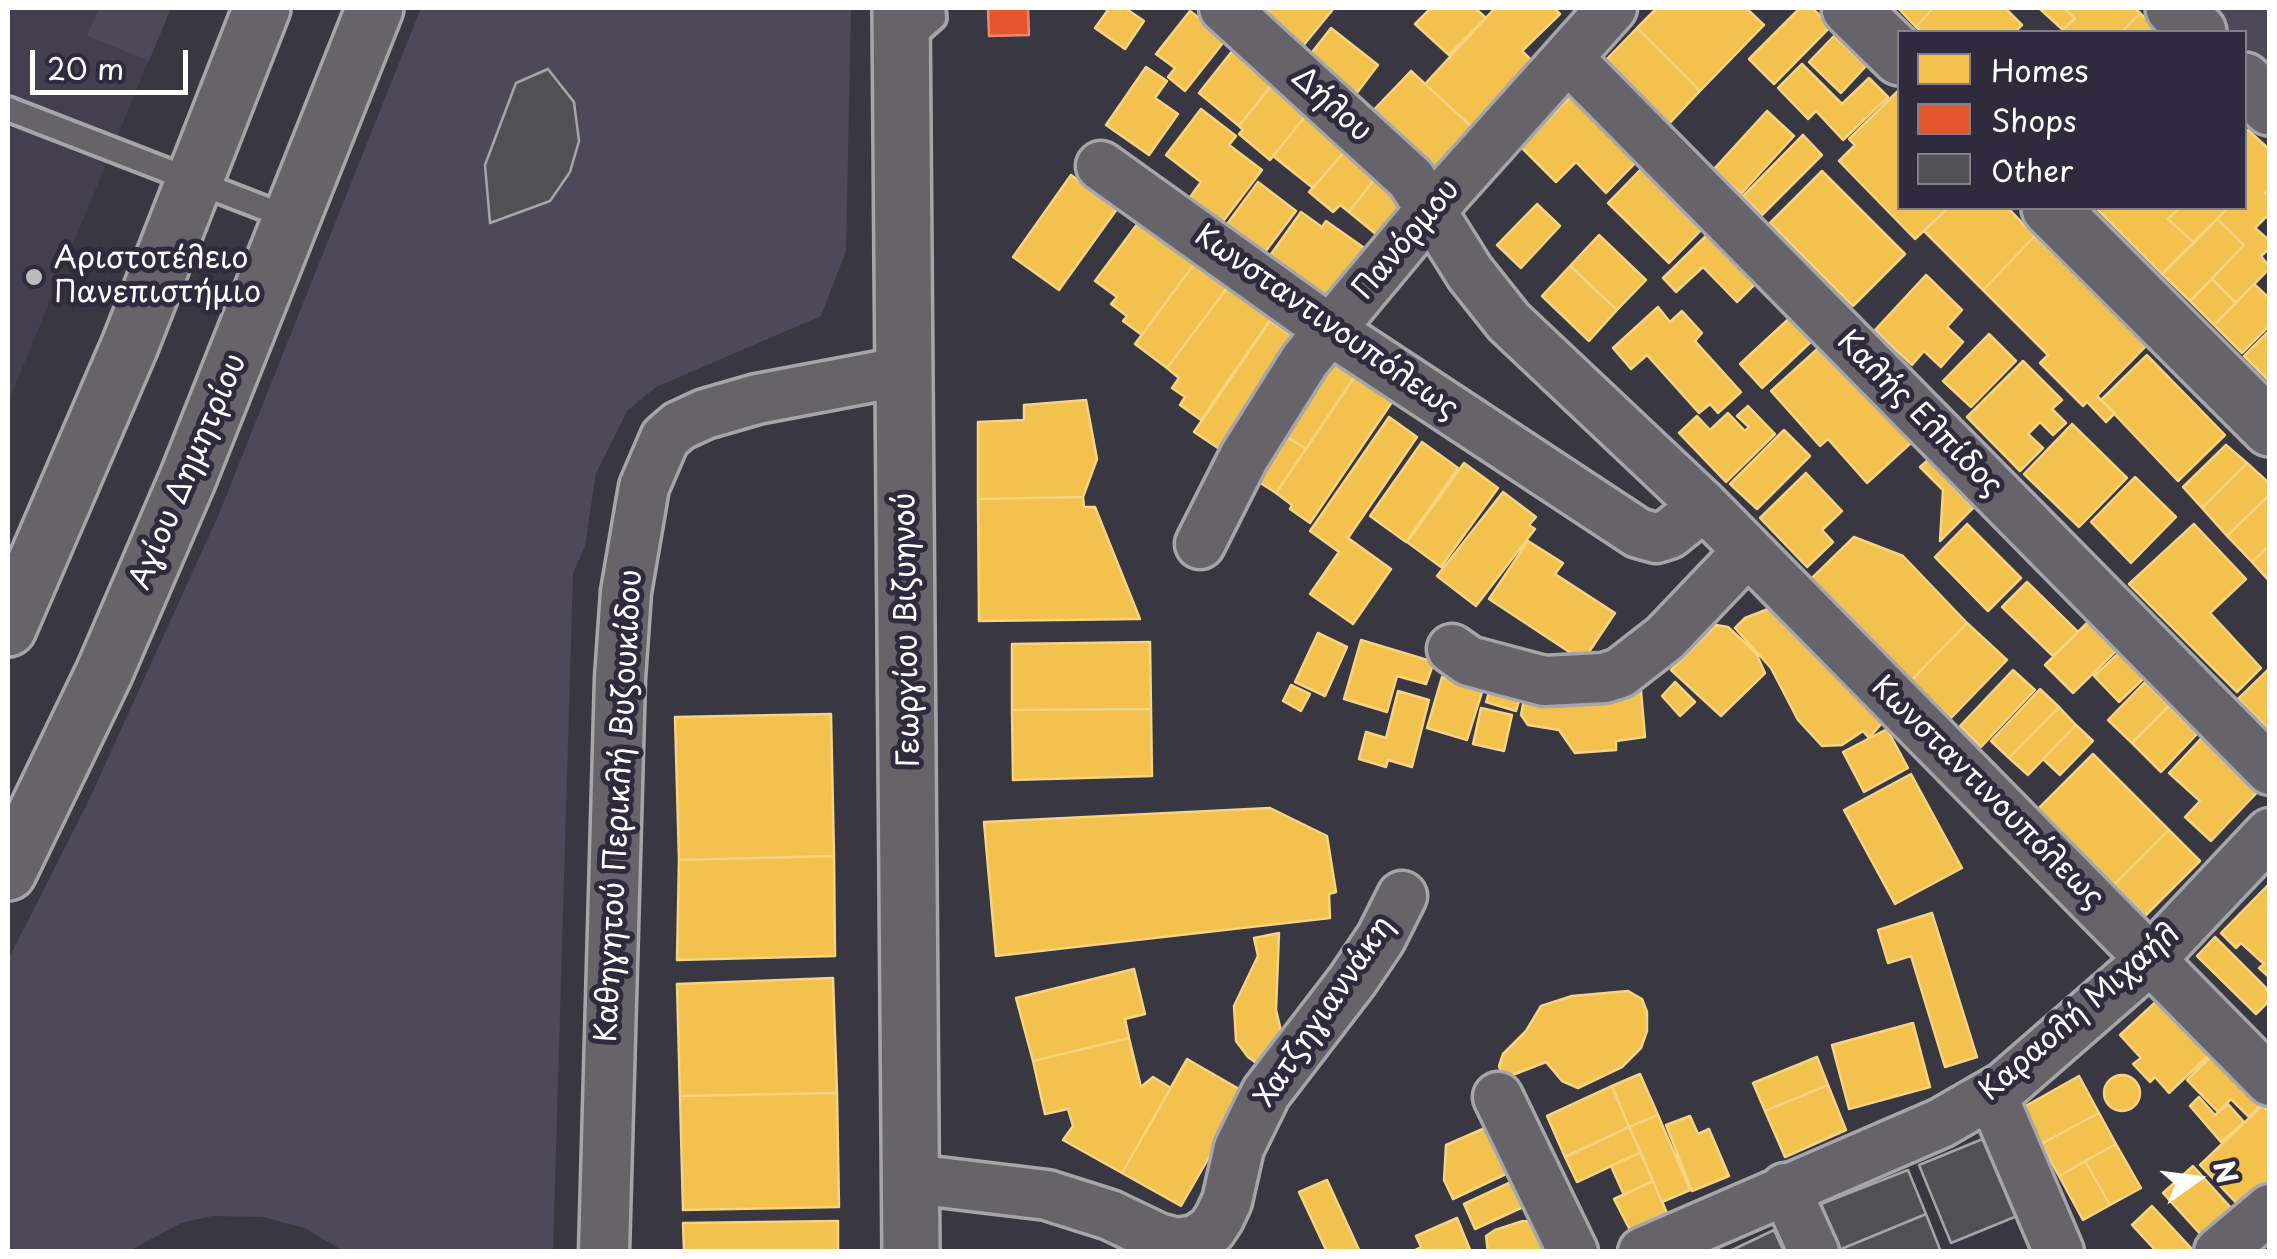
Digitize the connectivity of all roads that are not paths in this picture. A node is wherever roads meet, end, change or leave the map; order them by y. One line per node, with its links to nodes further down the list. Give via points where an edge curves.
1 (262, 8): 15 (street)
2 (375, 8): 18 (street, Αγίου Δημητρίου)
3 (1224, 8): 16 (street, Δήλου, via 1411,179)
4 (1612, 8): 10 (street, Πανόρμου)
5 (1850, 8): 9 (street)
6 (2174, 8): 8 (street)
7 (913, 24): 20 (street, Γεωργίου Βιζυηνού)
8 (2196, 30)
9 (1897, 54)
10 (1568, 58): 16 (street, Πανόρμου); 27 (street, Καλής Ελπίδος)
11 (2247, 84): 12 (street)
12 (2270, 108)
13 (8, 109): 15 (lane)
14 (1101, 166): 19 (street, Κωνσταντινουπόλεως)
15 (195, 181): 18 (lane); 25 (street)
16 (1431, 210): 19 (street, Πανόρμου); 22 (street, Κωνσταντινουπόλεως, via 1495,308)
17 (2052, 210): 21 (street)
18 (292, 219): 29 (street, Αγίου Δημητρίου, via 104,673)
19 (1330, 330): 22 (street, Κωνσταντινουπόλεως, via 1638,534 1669,534); 23 (street, Πανόρμου, via 1244,457)
20 (905, 371): 35 (street, Γεωργίου Βιζυηνού); 38 (street, Καθηγητού Περικλή Βυζουκίδου, via 706,414 664,438 644,487 620,678)
21 (2270, 428)
22 (1704, 506): 24 (street, Κωνσταντινουπόλεως)
23 (1200, 544)
24 (1748, 552): 26 (street, via 1665,638 1620,673 1544,681 1470,661); 31 (street, Κωνσταντινουπόλεως)
25 (8, 628)
26 (1452, 649)
27 (2270, 770)
28 (2270, 832): 31 (street, Καραολή Μιχαήλ)
29 (8, 872)
30 (1402, 896): 35 (street, Χατζηγιαννάκη, via 1352,981 1266,1093 1239,1148 1227,1202 1212,1230 1196,1240 1158,1238 1047,1195)
31 (2150, 959): 32 (street, Κωνσταντινουπόλεως); 33 (street, Καραολή Μιχαήλ)
32 (2270, 1081)
33 (1992, 1094): 36 (street, Καραολή Μιχαήλ); 43 (street)
34 (1498, 1097): 40 (street)
35 (913, 1178): 39 (street, Γεωργίου Βιζυηνού)
36 (1785, 1188): 41 (street, Καραολή Μιχαήλ); 42 (street)
37 (2270, 1208): 44 (street)
38 (604, 1252)
39 (912, 1252)
40 (1573, 1252)
41 (1643, 1252)
42 (1814, 1252)
43 (2059, 1252)
44 (2219, 1252)

